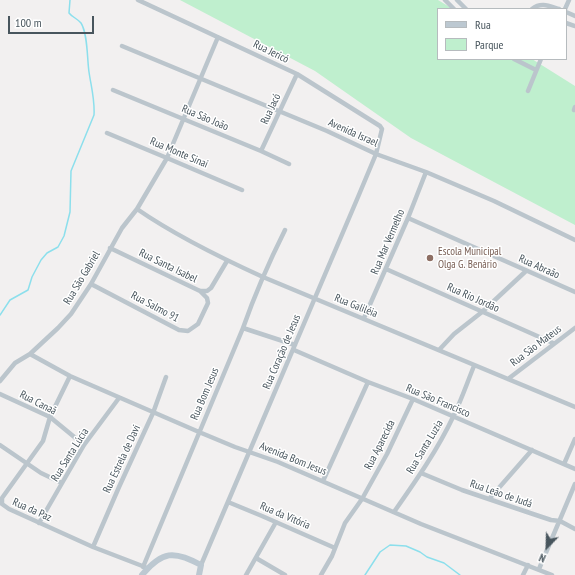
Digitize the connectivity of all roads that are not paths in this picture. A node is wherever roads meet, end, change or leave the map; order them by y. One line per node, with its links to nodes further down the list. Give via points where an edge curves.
1 (138, 0): 8 (street, Rua Jericó)
2 (445, 0): 4 (street)
3 (457, 0): 5 (street)
4 (453, 8)
5 (465, 8)
6 (534, 8): 7 (street, via 543,5)
7 (553, 8)
8 (218, 37): 13 (street, Rua Jericó); 14 (street, Rua São Gabriel)
9 (122, 46): 14 (street, Avenida Israel)
10 (516, 60): 12 (street)
11 (541, 60): 12 (street)
12 (536, 70): 16 (street)
13 (297, 74): 17 (street, Rua Jacó); 20 (street, Rua Jericó, via 380,126)
14 (200, 79): 17 (street, Avenida Israel); 18 (street, Rua São Gabriel)
15 (114, 90): 18 (street, Rua São João)
16 (528, 90)
17 (280, 112): 21 (street, Rua Jacó); 22 (street, Avenida Israel)
18 (183, 118): 21 (street, Rua São João); 23 (street, Rua São Gabriel)
19 (107, 134): 23 (street, Rua Monte Sinai)
20 (381, 136): 22 (street, Rua Coração de Jesus)
21 (261, 151): 24 (street, Rua São João)
22 (376, 154): 25 (street, Avenida Israel); 39 (street, Rua Coração de Jesus)
23 (167, 158): 26 (street, Rua Monte Sinai); 27 (street, Rua São Gabriel)
24 (289, 164)
25 (426, 172): 28 (street, Rua Mar Vermelho); 30 (street, Avenida Israel)
26 (242, 190)
27 (137, 209): 31 (street, Rua São Gabriel); 32 (street, Rua Galiléia, via 170,231)
28 (408, 218): 33 (street, Rua Mar Vermelho); 34 (street, Rua Abraão)
29 (285, 230): 35 (street, Rua Bom Jesus)
30 (575, 240)
31 (110, 248): 36 (street, Rua São Gabriel); 37 (street, Rua Santa Isabel)
32 (227, 261): 35 (street, Rua Galiléia); 37 (street, Rua Santa Isabel, via 211,288)
33 (386, 269): 40 (street, Rua Rio Jordão); 41 (street, Rua Mar Vermelho)
34 (526, 271): 38 (street, Rua Abraão); 40 (street)
35 (263, 277): 39 (street, Rua Galiléia); 42 (street, Rua Bom Jesus)
36 (91, 284): 37 (street, Rua Salmo 91, via 179,330 188,331 198,324 208,303); 47 (street, Rua São Gabriel, via 71,314)
37 (200, 291)
38 (575, 292)
39 (315, 299): 41 (street, Rua Galiléia); 45 (street, Rua Coração de Jesus)
40 (482, 312): 44 (street, Rua Rio Jordão); 46 (street, via 454,334)
41 (364, 318): 46 (street, Rua Galiléia)
42 (243, 328): 45 (street, Rua São Francisco); 61 (street, Rua Bom Jesus)
43 (575, 328): 44 (street, Rua São Mateus)
44 (554, 343): 51 (street, Rua São Mateus)
45 (294, 348): 53 (street, Rua São Francisco); 66 (street, Rua Coração de Jesus)
46 (439, 350): 48 (street, Rua Galiléia)
47 (30, 354): 49 (street, Avenida Bom Jesus); 52 (street, Rua São Gabriel, via 15,363)
48 (474, 366): 51 (street, Rua Galiléia); 60 (street, Rua Santa Luzia)
49 (70, 376): 55 (street, Avenida Bom Jesus); 59 (street, Rua da Paz)
50 (166, 377): 58 (street, Rua Estrela de Davi)
51 (508, 379): 57 (street, Rua Galiléia)
52 (0, 381)
53 (368, 382): 56 (street, Rua São Francisco); 71 (street)
54 (0, 394): 59 (street, Rua Canaã)
55 (119, 398): 58 (street, Avenida Bom Jesus); 64 (street, Rua Santa Lúcia)
56 (413, 399): 60 (street, Rua São Francisco); 75 (street, Rua Aparecida)
57 (575, 407)
58 (153, 413): 61 (street, Avenida Bom Jesus); 82 (street, Rua Estrela de Davi)
59 (50, 417): 64 (street, Rua Canaã); 67 (street, Rua da Paz, via 42,441)
60 (453, 417): 65 (street, Rua São Francisco); 70 (street, Rua Santa Luzia)
61 (199, 432): 66 (street, Avenida Bom Jesus); 87 (street, Rua Bom Jesus)
62 (575, 439): 68 (street)
63 (0, 445): 67 (street)
64 (84, 445): 72 (street, Rua Santa Lúcia)
65 (532, 450): 68 (street, Rua São Francisco); 74 (street)
66 (250, 452): 71 (street, Avenida Bom Jesus); 76 (street, Rua Coração de Jesus)
67 (27, 464): 72 (street); 80 (street, Rua da Paz, via 1,501 5,508)
68 (564, 464): 69 (street, Rua São Francisco)
69 (575, 469)
70 (421, 473): 74 (street, Rua Leão de Judá, via 462,490); 77 (street, Rua Santa Luzia)
71 (323, 481): 75 (street, Avenida Bom Jesus)
72 (62, 483): 80 (street, Rua Santa Lúcia)
73 (575, 484): 78 (street)
74 (490, 498): 78 (street, Rua Leão de Judá)
75 (362, 499): 77 (street, Avenida Bom Jesus); 83 (street, Rua Aparecida, via 345,523)
76 (228, 502): 79 (street, Rua da Vitória); 85 (street, Rua Coração de Jesus)
77 (394, 512): 86 (street, Avenida Bom Jesus)
78 (560, 521): 81 (street, Rua Leão de Judá); 88 (street)
79 (276, 522): 83 (street, Rua da Vitória); 84 (street)
80 (39, 523): 82 (street, Rua da Paz)
81 (575, 529)
82 (93, 547): 87 (street, Rua da Paz)
83 (335, 548): 93 (street, Rua Aparecida)
84 (256, 558): 91 (street); 92 (street)
85 (201, 565): 87 (street, via 171,554); 90 (street, Rua Coração de Jesus)
86 (528, 565): 88 (street, Avenida Bom Jesus); 94 (street)
87 (145, 567): 89 (street)
88 (539, 570): 95 (street, Avenida Bom Jesus)
89 (142, 575)
90 (199, 575)
91 (246, 575)
92 (285, 575)
93 (321, 575)
94 (523, 575)
95 (552, 575)

